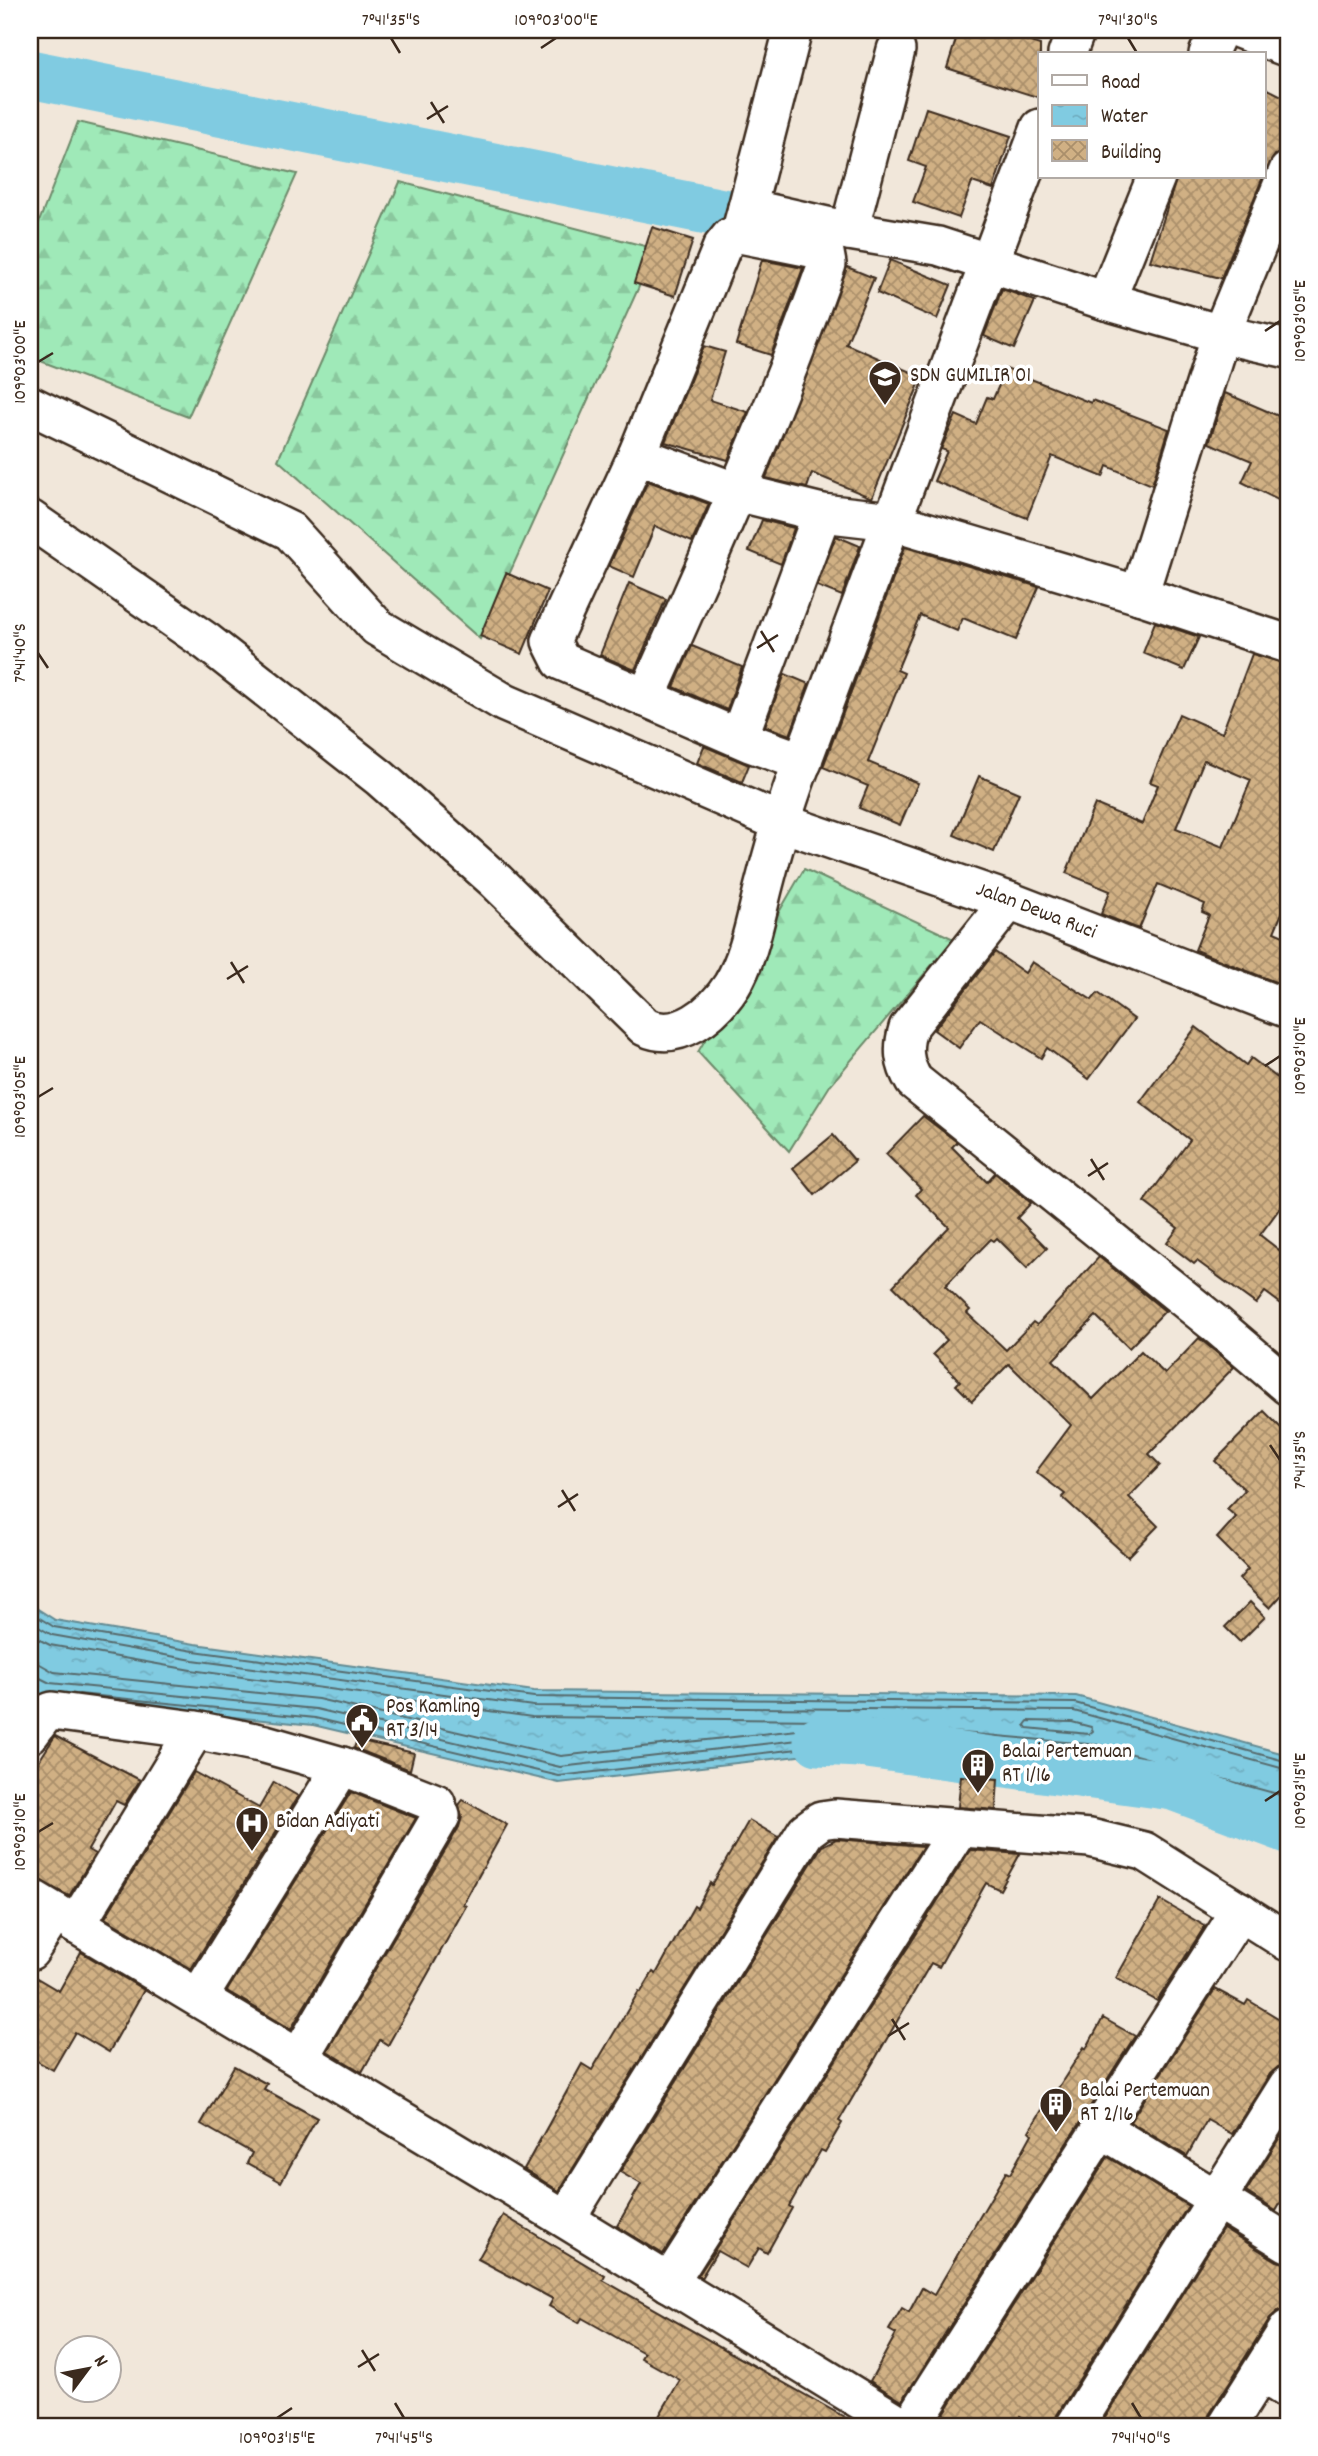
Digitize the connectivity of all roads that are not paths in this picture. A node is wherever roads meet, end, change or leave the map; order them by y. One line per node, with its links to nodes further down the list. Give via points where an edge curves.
1 (793, 30): 12 (street)
2 (1076, 30): 7 (street)
3 (1219, 30): 8 (street)
4 (1241, 30): 5 (street)
5 (1288, 48)
6 (896, 50): 13 (street)
7 (1068, 52)
8 (1210, 52)
9 (1038, 133): 14 (street)
10 (1288, 171): 16 (street)
11 (1157, 178): 15 (street)
12 (743, 220): 13 (street); 19 (street, via 722,247); 20 (street, via 821,250 827,258 794,354)
13 (849, 231): 14 (street, via 938,246)
14 (986, 263): 15 (street); 23 (street)
15 (1106, 301): 16 (street)
16 (1222, 334): 17 (street); 24 (street)
17 (1288, 349)
18 (30, 405): 29 (street, Jalan Dewa Ruci, via 290,531 377,627 505,703)
19 (637, 455): 20 (street); 26 (street, via 551,640 561,661)
20 (737, 492): 21 (street); 26 (street)
21 (822, 513): 23 (street); 27 (street)
22 (30, 519): 29 (street, via 207,642 380,778 496,881 632,1016 655,1032 690,1025 733,983 749,945)
23 (892, 521): 24 (street); 28 (street)
24 (1139, 595): 25 (street)
25 (1288, 643)
26 (646, 698): 27 (street)
27 (739, 737): 28 (street)
28 (803, 762): 29 (street)
29 (780, 822): 30 (street, Jalan Dewa Ruci)
30 (1009, 901): 31 (street, Jalan Dewa Ruci); 32 (street, via 908,1028 903,1053 907,1070 914,1081 1213,1321)
31 (1288, 1010)
32 (1288, 1387)
33 (195, 1730): 34 (street, via 52,1711); 35 (street); 37 (street)
34 (30, 1734)
35 (342, 1766): 41 (street); 42 (street, via 429,1799 441,1816)
36 (959, 1828): 38 (street, via 1090,1838 1144,1851); 46 (street, via 835,1818 812,1825); 48 (street)
37 (53, 1911): 40 (street); 41 (street)
38 (1240, 1911): 39 (street); 44 (street)
39 (1288, 1942)
40 (30, 1951)
41 (199, 1997): 42 (street)
42 (299, 2058): 46 (street)
43 (1288, 2085): 45 (street)
44 (1102, 2129): 45 (street); 52 (street)
45 (1216, 2198): 47 (street); 53 (street)
46 (566, 2219): 48 (street)
47 (1288, 2244)
48 (669, 2283): 51 (street)
49 (1288, 2329): 50 (street)
50 (1274, 2381): 54 (street)
51 (903, 2426)
52 (911, 2426)
53 (1075, 2426)
54 (1227, 2426)

